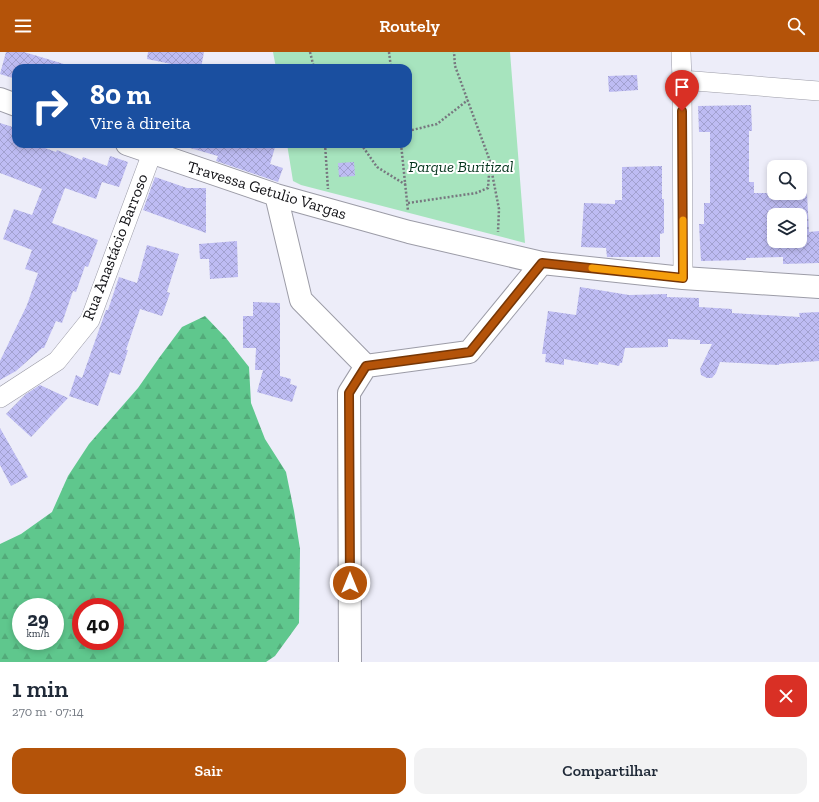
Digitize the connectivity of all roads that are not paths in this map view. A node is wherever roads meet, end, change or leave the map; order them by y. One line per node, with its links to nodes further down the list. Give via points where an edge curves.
1 (681, 52): 2 (street)
2 (682, 80): 3 (street); 10 (street)
3 (819, 91)
4 (0, 99): 5 (street)
5 (12, 104)
6 (138, 148): 7 (street, Travessa Getulio Vargas)
7 (152, 153): 8 (street, Travessa Getulio Vargas); 13 (street, Rua Anastácio Barroso, via 90,320 57,361)
8 (276, 195): 9 (street, Travessa Getulio Vargas, via 409,232); 12 (street, via 301,300)
9 (542, 263): 10 (street, Travessa Getulio Vargas); 12 (street, via 470,352)
10 (683, 278): 11 (street, Travessa Getulio Vargas)
11 (819, 287)
12 (366, 366): 14 (street, via 349,393)
13 (0, 398)
14 (350, 662)

